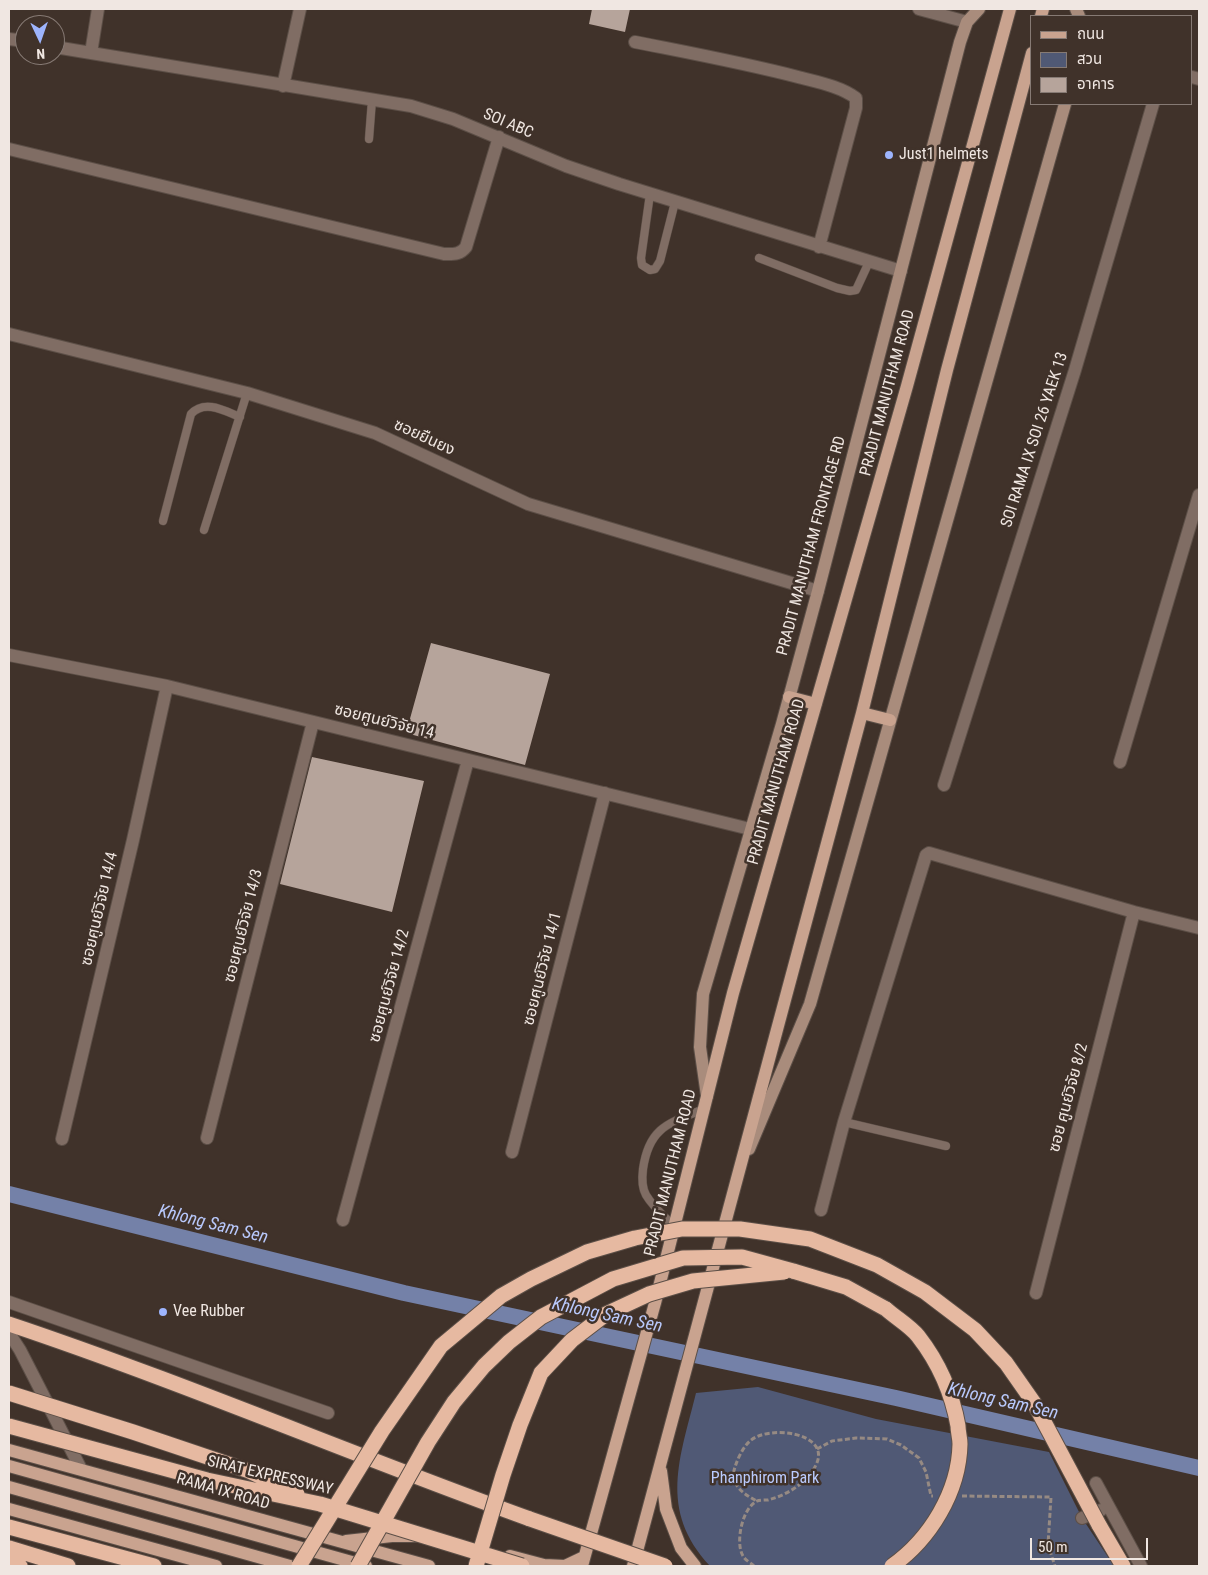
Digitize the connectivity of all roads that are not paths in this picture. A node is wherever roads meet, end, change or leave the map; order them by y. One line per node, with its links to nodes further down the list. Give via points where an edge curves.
1 (98, 9): 9 (street)
2 (300, 9): 11 (street)
3 (919, 9): 6 (street)
4 (979, 9): 6 (street, PRADIT MANUTHAM FRONTAGE RD)
5 (1010, 9): 34 (main road, PRADIT MANUTHAM ROAD)
6 (968, 22): 23 (street, PRADIT MANUTHAM FRONTAGE RD, via 960,42)
7 (635, 42): 20 (street, via 750,64 824,84 856,98)
8 (65, 49): 9 (street, SOI ABC)
9 (91, 53): 11 (street, SOI ABC)
10 (1030, 60): 35 (main road, via 947,370)
11 (283, 86): 12 (street, SOI ABC)
12 (372, 100): 15 (street, SOI ABC, via 411,106); 16 (lane)
13 (1065, 105): 36 (street)
14 (1153, 105): 40 (street, SOI RAMA IX SOI 26 YAEK 13, via 1075,370)
15 (498, 137): 17 (street, via 466,247 463,252 450,254); 18 (street, SOI ABC, via 566,166)
16 (369, 139)
17 (9, 149)
18 (650, 194): 19 (street, SOI ABC); 19 (lane, via 641,258 642,265 650,270 655,269 660,261)
19 (675, 202): 20 (street, SOI ABC)
20 (820, 247): 22 (street, SOI ABC)
21 (759, 258): 22 (lane, via 850,291 856,290)
22 (868, 262): 23 (street, SOI ABC)
23 (901, 272): 30 (street, PRADIT MANUTHAM FRONTAGE RD)
24 (9, 334): 25 (street, ซอยยืนยง)
25 (248, 393): 26 (lane); 30 (street, ซอยยืนยง, via 375,433 528,504)
26 (240, 417): 28 (lane, via 214,407 200,407 191,414); 29 (lane)
27 (1199, 495): 39 (street)
28 (163, 521)
29 (204, 530)
30 (818, 592): 33 (street, PRADIT MANUTHAM FRONTAGE RD)
31 (9, 655): 32 (street, ซอยศูนย์วิจัย 14)
32 (167, 686): 37 (street, ซอยศูนย์วิจัย 14); 48 (street, ซอยศูนย์วิจัย 14/4)
33 (789, 697): 34 (main road); 42 (street, PRADIT MANUTHAM FRONTAGE RD)
34 (816, 704): 45 (main road, PRADIT MANUTHAM ROAD)
35 (862, 713): 36 (main road); 51 (main road)
36 (890, 720): 51 (street, via 810,1004)
37 (313, 722): 38 (street, ซอยศูนย์วิจัย 14); 47 (street, ซอยศูนย์วิจัย 14/3)
38 (468, 760): 41 (street, ซอยศูนย์วิจัย 14); 53 (street, ซอยศูนย์วิจัย 14/2)
39 (1120, 762)
40 (944, 786)
41 (605, 793): 42 (street, ซอยศูนย์วิจัย 14); 50 (street, ซอยศูนย์วิจัย 14/1)
42 (750, 829): 45 (street, PRADIT MANUTHAM FRONTAGE RD, via 703,994 700,1046)
43 (1134, 912): 44 (street); 46 (street, via 929,853 926,855); 56 (street, ซอย ศูนย์วิจัย 8/2)
44 (1199, 928)
45 (705, 1103): 54 (main road, PRADIT MANUTHAM ROAD); 54 (lane, via 656,1133 645,1156 642,1177 645,1194)
46 (844, 1122): 49 (lane); 52 (street)
47 (207, 1138)
48 (62, 1139)
49 (946, 1146)
50 (512, 1152)
51 (737, 1179): 64 (main road)
52 (821, 1210)
53 (343, 1220)
54 (674, 1226): 77 (main road, PRADIT MANUTHAM ROAD)
55 (793, 1271): 84 (highway, bridge, via 742,1257 683,1258 613,1279 541,1317 484,1366 454,1402); 87 (highway, bridge, via 694,1281 650,1294 606,1314 572,1340 541,1374 520,1425); 92 (highway, bridge, via 846,1288 886,1309 916,1334 949,1388 960,1444 955,1480 936,1521 908,1555)
56 (1036, 1293)
57 (9, 1302): 61 (street)
58 (9, 1324): 90 (highway, bridge, via 189,1388 443,1488)
59 (9, 1333): 66 (street)
60 (9, 1393): 69 (highway, bridge, via 249,1471)
61 (328, 1413)
62 (9, 1426): 69 (highway, SIRAT EXPRESSWAY, bridge, via 207,1480)
63 (9, 1450): 66 (main road, RAMA IX ROAD)
64 (660, 1464): 89 (main road); 91 (main road, via 666,1509 681,1548)
65 (9, 1466): 85 (main road, RAMA IX ROAD, bridge)
66 (81, 1469): 74 (main road, RAMA IX ROAD)
67 (1096, 1482): 70 (street)
68 (9, 1487): 82 (main road)
69 (320, 1504): 88 (highway, SIRAT EXPRESSWAY, bridge)
70 (1108, 1507): 72 (street); 94 (street)
71 (9, 1509): 81 (main road)
72 (1082, 1518)
73 (9, 1527): 80 (highway)
74 (338, 1542): 77 (main road, via 392,1536 446,1539 544,1565 566,1566); 86 (main road, RAMA IX ROAD)
75 (9, 1548): 79 (highway)
76 (9, 1561): 78 (highway)
77 (583, 1562)
78 (20, 1566)
79 (67, 1566)
80 (154, 1566)
81 (216, 1566)
82 (290, 1566)
83 (300, 1566): 93 (highway, bridge, via 382,1431 441,1346 501,1296 530,1279 587,1252 682,1229 740,1229 810,1239 877,1265 925,1292 975,1330 1006,1363 1034,1404)
84 (358, 1566)
85 (366, 1566)
86 (429, 1566)
87 (476, 1566)
88 (522, 1566)
89 (633, 1566)
90 (665, 1566)
91 (695, 1566)
92 (892, 1566)
93 (1123, 1566)
94 (1141, 1566)

